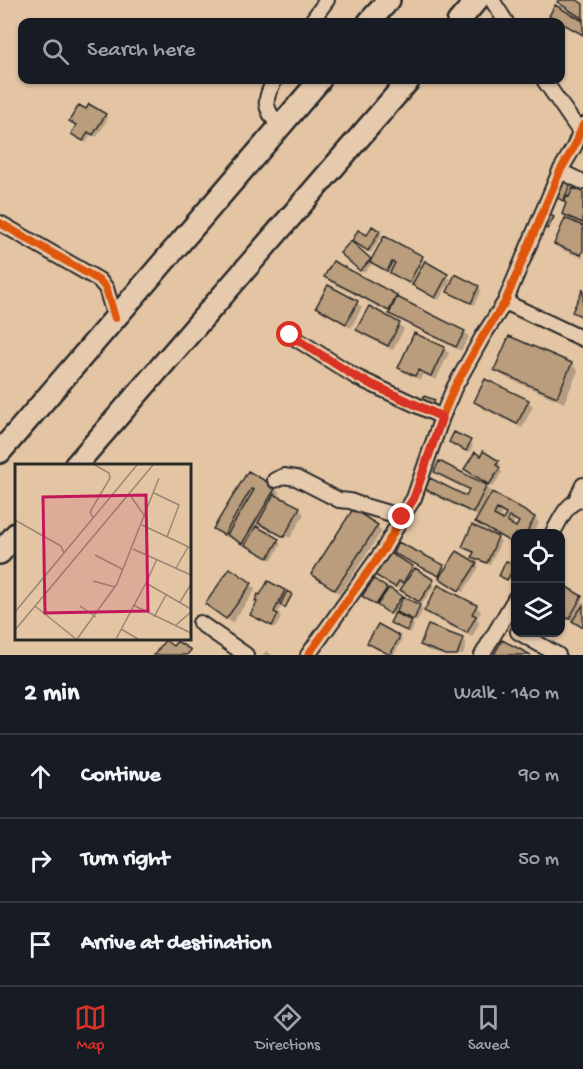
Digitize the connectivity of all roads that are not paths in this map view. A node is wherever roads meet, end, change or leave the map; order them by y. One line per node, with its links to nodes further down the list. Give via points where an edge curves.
1 (327, 0): 5 (street)
2 (389, 0): 6 (highway)
3 (477, 0): 7 (highway)
4 (492, 0): 8 (street)
5 (314, 18)
6 (373, 18)
7 (461, 18)
8 (503, 18)
9 (272, 84): 13 (street, via 266,105)
10 (317, 84): 13 (highway)
11 (406, 84): 24 (highway)
12 (547, 84): 14 (street)
13 (279, 127): 19 (highway)
14 (581, 129): 15 (street)
15 (560, 171): 16 (street); 18 (street)
16 (583, 182)
17 (0, 223): 19 (street, via 99,280 106,288)
18 (505, 302): 21 (street); 22 (street, via 454,388)
19 (115, 318): 23 (highway)
20 (290, 335): 22 (street, via 356,377)
21 (583, 339)
22 (442, 417): 28 (street, via 414,498)
23 (0, 453)
24 (77, 464)
25 (275, 480): 28 (street, via 284,476 296,478 339,500)
26 (583, 485): 27 (street)
27 (580, 500): 29 (street, via 567,508)
28 (402, 517): 38 (street, via 384,549)
29 (555, 529)
30 (15, 535): 31 (highway)
31 (0, 553)
32 (511, 606): 34 (street)
33 (200, 622): 37 (street)
34 (501, 623): 35 (street); 39 (street)
35 (511, 629)
36 (526, 637): 40 (street)
37 (246, 655)
38 (308, 655)
39 (482, 655)
40 (558, 655)

